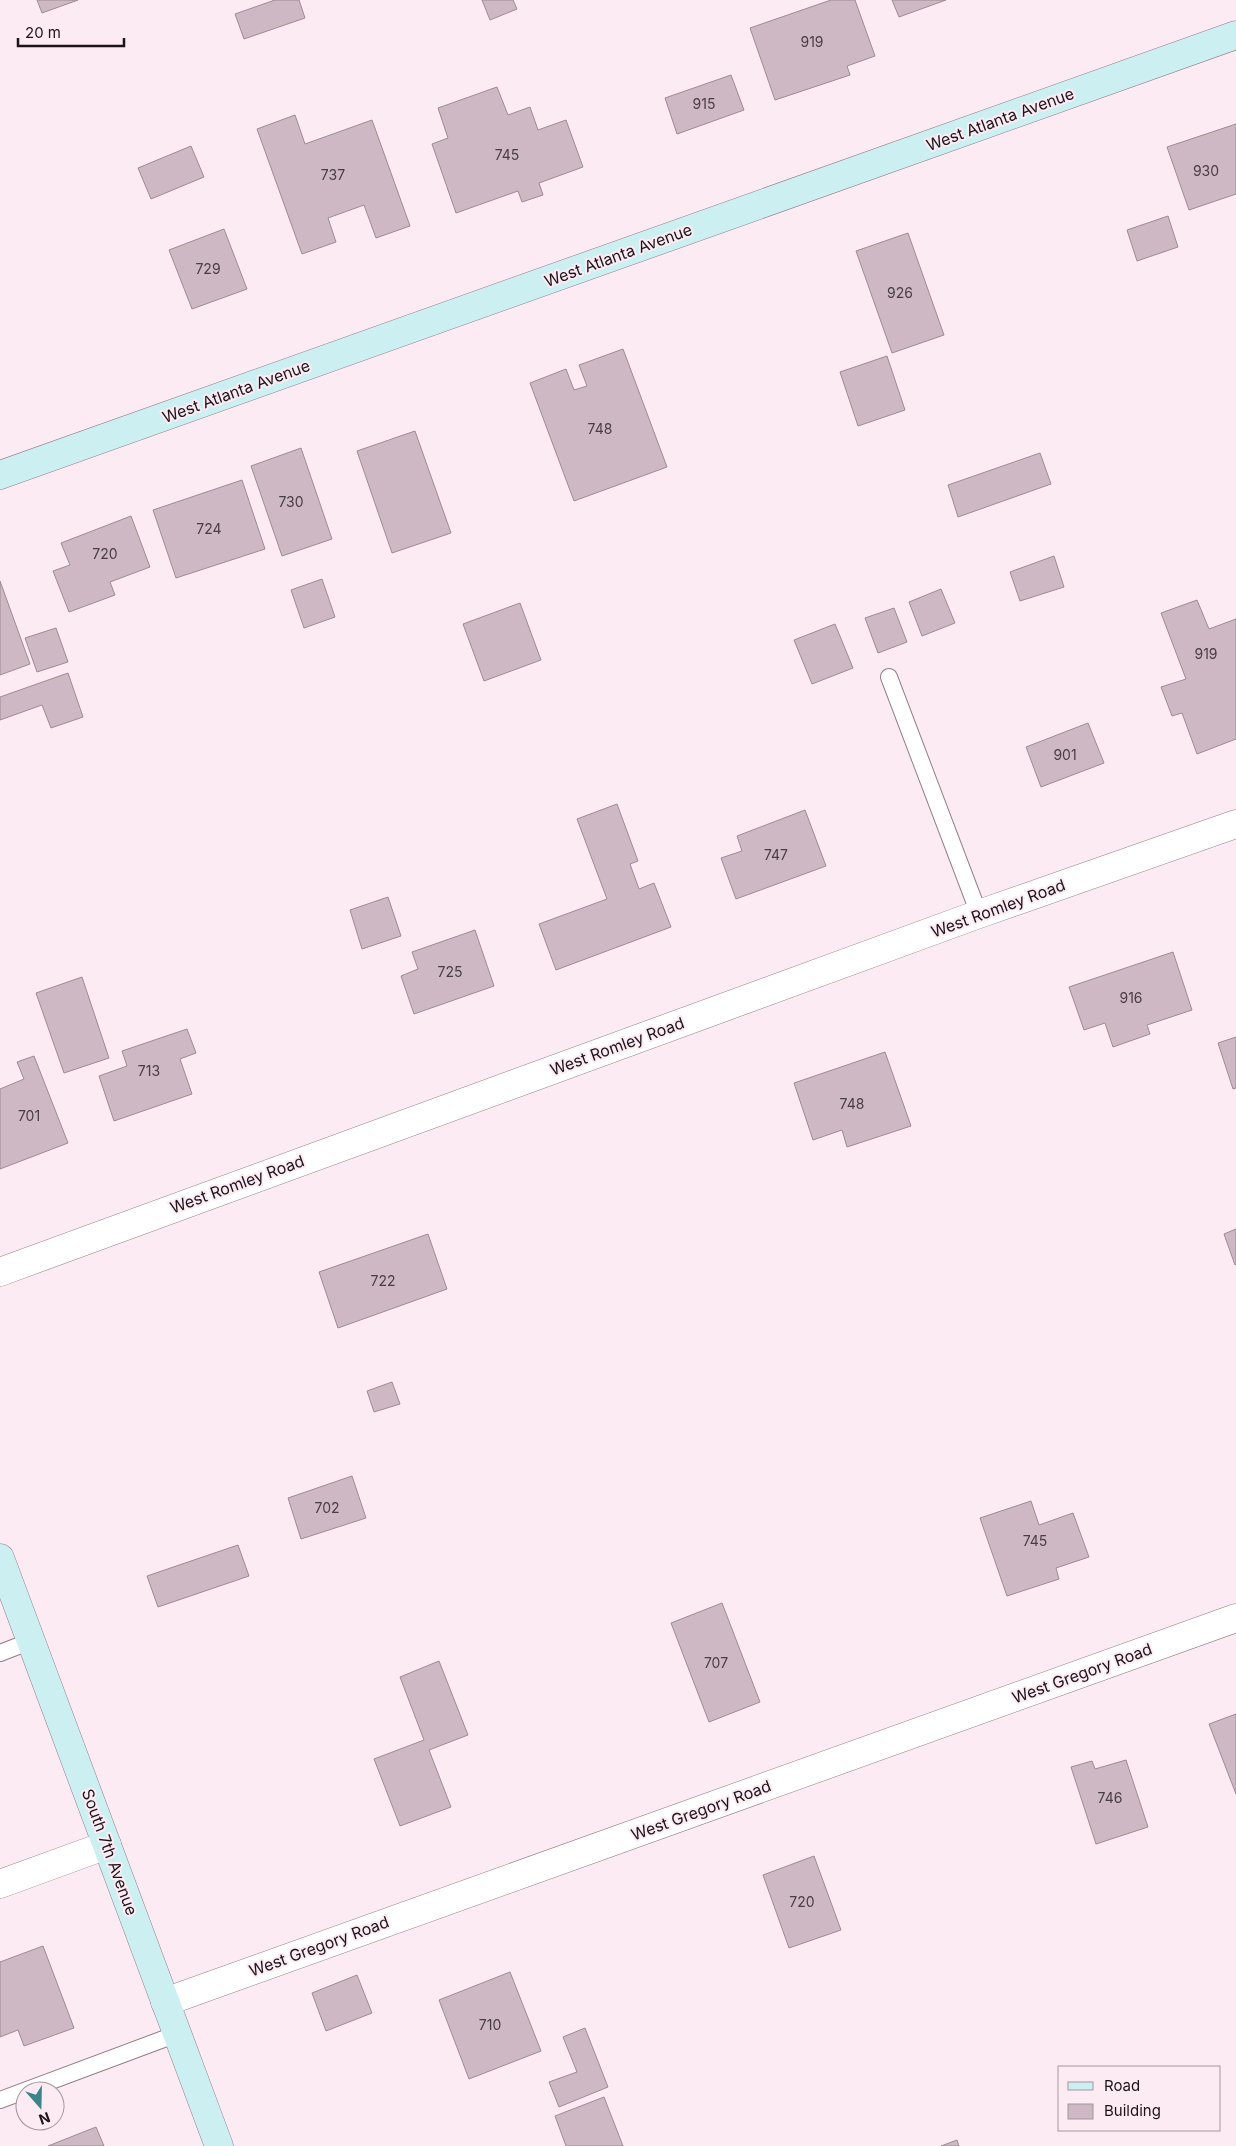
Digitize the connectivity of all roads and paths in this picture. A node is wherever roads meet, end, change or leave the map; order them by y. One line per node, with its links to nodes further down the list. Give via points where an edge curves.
1 (1236, 35): 2 (street, West Atlanta Avenue)
2 (0, 475)
3 (889, 677): 5 (lane)
4 (1236, 824): 5 (street, West Romley Road)
5 (979, 914): 6 (street, West Romley Road)
6 (0, 1272)
7 (0, 1558): 9 (street, South 7th Avenue)
8 (1236, 1618): 13 (street, West Gregory Road)
9 (32, 1641): 10 (lane); 11 (street, South 7th Avenue)
10 (0, 1653)
11 (107, 1845): 12 (street); 13 (street, South 7th Avenue)
12 (0, 1884)
13 (165, 2002): 14 (street, South 7th Avenue)
14 (178, 2034): 15 (lane); 16 (street, South 7th Avenue)
15 (0, 2100)
16 (219, 2146)

